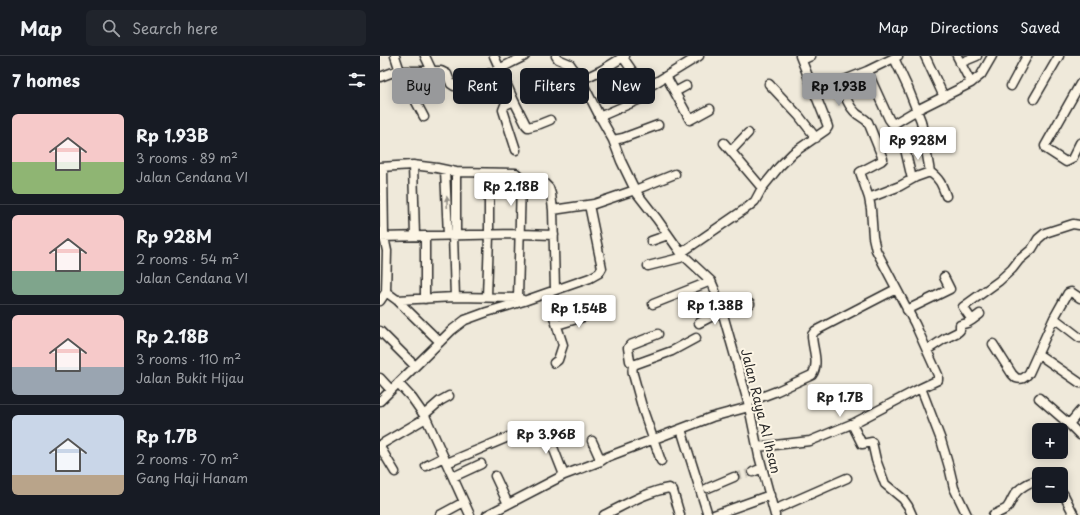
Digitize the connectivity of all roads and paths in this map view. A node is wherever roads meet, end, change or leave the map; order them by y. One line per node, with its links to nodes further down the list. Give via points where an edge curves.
1 (394, 56): 17 (street)
2 (425, 56): 18 (street)
3 (494, 56): 19 (street)
4 (525, 56): 20 (street)
5 (556, 56): 21 (street, Jalan Raya Al Ihsan)
6 (623, 56): 25 (street); 26 (street, via 645,87)
7 (699, 56): 26 (street)
8 (811, 56): 15 (street)
9 (925, 56): 39 (street)
10 (977, 56): 16 (street)
11 (992, 56): 29 (street, via 982,75)
12 (1027, 56): 34 (street)
13 (1059, 56): 40 (street)
14 (896, 57): 22 (street); 45 (street)
15 (801, 58): 36 (street)
16 (958, 60): 29 (street)
17 (398, 68)
18 (431, 68)
19 (500, 68)
20 (502, 68)
21 (573, 68)
22 (867, 71): 28 (street); 45 (street, via 890,121 895,123)
23 (392, 73): 27 (street)
24 (445, 73): 32 (street)
25 (589, 76)
26 (666, 76): 35 (street)
27 (380, 77)
28 (841, 81): 36 (street); 70 (street, via 852,108 868,122 883,159 860,172)
29 (971, 83): 39 (street)
30 (769, 84): 51 (street)
31 (1080, 84): 54 (street, via 1045,146 1066,162 1072,159)
32 (453, 85)
33 (686, 86): 35 (street)
34 (1011, 86)
35 (675, 92): 44 (street, via 690,120)
36 (814, 92): 51 (street, via 828,127)
37 (589, 95): 46 (street, Jalan Raya Al Ihsan)
38 (512, 96): 41 (street)
39 (944, 97): 45 (street)
40 (1034, 99)
41 (514, 101): 48 (street, via 528,127); 56 (street, via 504,105 503,110)
42 (417, 104): 47 (street)
43 (628, 104): 46 (street)
44 (710, 109)
45 (917, 110): 62 (street)
46 (600, 116): 52 (street, Jalan Raya Al Ihsan)
47 (424, 117)
48 (550, 120)
49 (658, 125): 52 (street)
50 (748, 133): 57 (street)
51 (816, 138): 67 (street, via 793,153)
52 (613, 140): 68 (street, Jalan Raya Al Ihsan)
53 (724, 143): 57 (street)
54 (1080, 143)
55 (905, 149): 65 (street)
56 (516, 150)
57 (731, 151): 67 (street)
58 (413, 165): 59 (street); 60 (street); 79 (street)
59 (381, 167): 81 (street)
60 (445, 170): 61 (street); 75 (street, one-way to 60)
61 (456, 172): 63 (street); 75 (street)
62 (930, 172): 65 (street); 69 (street, via 941,183)
63 (489, 173): 66 (street, via 516,173); 76 (street)
64 (675, 174): 68 (street)
65 (912, 178): 70 (street, via 900,186)
66 (521, 180): 72 (street, via 544,183 549,188); 74 (street)
67 (762, 188): 83 (street, via 755,201 748,207)
68 (635, 191): 71 (street); 78 (street, Jalan Raya Al Ihsan)
69 (946, 196)
70 (868, 198): 89 (street, via 876,250)
71 (589, 205): 72 (street); 88 (street, via 601,269 590,278)
72 (553, 210): 77 (street)
73 (1079, 227): 106 (street, via 1073,224 1045,233 1038,239 1032,249 999,281 963,307)
74 (520, 234): 76 (street); 77 (street); 96 (street)
75 (453, 235): 76 (street); 80 (street); 92 (street)
76 (489, 235): 93 (street)
77 (554, 235): 88 (street)
78 (668, 235): 82 (street); 83 (street, Jalan Raya Al Ihsan)
79 (415, 236): 80 (street); 81 (street)
80 (425, 236): 94 (street)
81 (382, 237): 86 (street, via 387,251)
82 (651, 241)
83 (682, 256): 84 (street); 87 (street, Jalan Raya Al Ihsan)
84 (648, 266)
85 (944, 277): 101 (street, via 950,289)
86 (383, 280): 90 (street)
87 (710, 281): 99 (street); 102 (street, Jalan Raya Al Ihsan)
88 (555, 289): 91 (street)
89 (896, 289): 101 (street); 128 (street, via 815,331 812,341 816,362 812,375)
90 (386, 292): 97 (street); 98 (street)
91 (545, 294): 96 (street); 108 (street)
92 (455, 297): 93 (street); 94 (street)
93 (487, 297): 96 (street)
94 (425, 298): 97 (street)
95 (1080, 298): 105 (street, via 1071,292 1067,294)
96 (521, 299): 113 (street, via 465,320)
97 (397, 300): 113 (street)
98 (380, 301)
99 (653, 304)
100 (750, 304): 102 (street)
101 (907, 310): 115 (street)
102 (722, 311): 107 (street); 128 (street, Jalan Raya Al Ihsan)
103 (596, 313): 108 (street)
104 (980, 314): 106 (street)
105 (1054, 318): 112 (street); 116 (street)
106 (972, 320): 115 (street, via 960,325 958,332)
107 (699, 323)
108 (557, 325): 117 (street, via 563,345 558,360)
109 (380, 331): 119 (street)
110 (658, 334): 118 (street, via 629,346 630,361)
111 (696, 338): 118 (street, via 672,351)
112 (1080, 338)
113 (440, 342): 119 (street)
114 (993, 344): 116 (street, via 1016,378 1026,377)
115 (927, 350): 123 (street, via 938,380)
116 (1038, 354): 122 (street)
117 (554, 363)
118 (633, 365): 137 (street, via 632,374)
119 (415, 366): 121 (street)
120 (380, 378): 124 (street)
121 (398, 383): 124 (street); 130 (street)
122 (1080, 383)
123 (922, 388): 131 (street); 169 (street, via 941,440 954,488)
124 (391, 390): 127 (street)
125 (448, 396): 130 (street)
126 (1039, 398): 132 (street)
127 (380, 401)
128 (748, 404): 133 (street); 140 (street, Jalan Raya Al Ihsan)
129 (1080, 411): 132 (street)
130 (425, 417): 139 (street); 141 (street)
131 (852, 424): 140 (street, via 810,441); 168 (street, via 862,444 872,442 885,484 903,499)
132 (1070, 424): 136 (street)
133 (681, 429): 137 (street); 166 (street)
134 (547, 432): 149 (street)
135 (513, 435): 141 (street)
136 (1080, 435)
137 (654, 438): 142 (street); 143 (street)
138 (592, 441): 142 (street)
139 (380, 446): 147 (street)
140 (757, 446): 146 (street, Jalan Raya Al Ihsan)
141 (445, 460): 145 (street); 151 (street)
142 (601, 461): 149 (street)
143 (661, 461)
144 (481, 464): 151 (street)
145 (426, 466)
146 (762, 468): 148 (street); 156 (street, Jalan Raya Al Ihsan)
147 (395, 472)
148 (753, 472)
149 (564, 475): 159 (street)
150 (495, 476): 159 (street)
151 (453, 477): 157 (street)
152 (734, 477): 155 (street)
153 (847, 478): 160 (street)
154 (1032, 482): 170 (street, via 1017,491 1005,509)
155 (708, 488)
156 (770, 495): 160 (street, Jalan Raya Al Ihsan); 167 (street)
157 (464, 502): 161 (street); 162 (street)
158 (1068, 503): 171 (street)
159 (508, 504): 163 (street)
160 (775, 513)
161 (440, 515)
162 (470, 515)
163 (486, 515)
164 (604, 515): 165 (street, via 638,498 669,488 673,491)
165 (680, 515)
166 (708, 515)
167 (714, 515)
168 (912, 515)
169 (966, 515)
170 (993, 515)
171 (1074, 515)

